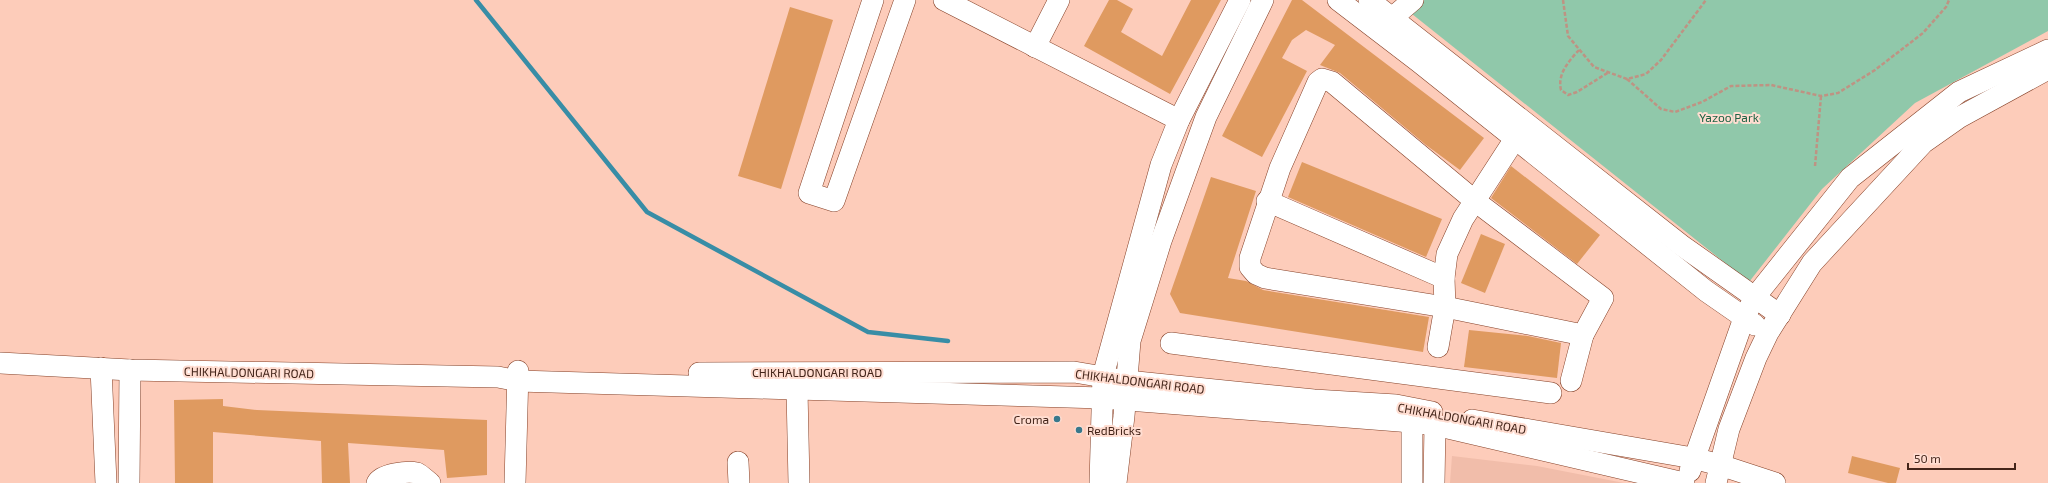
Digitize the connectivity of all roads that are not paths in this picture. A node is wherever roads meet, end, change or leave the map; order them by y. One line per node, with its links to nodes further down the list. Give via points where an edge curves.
1 (873, 0): 2 (street, via 809,193 834,201)
2 (905, 0)
3 (944, 0): 11 (street)
4 (1059, 0): 11 (street)
5 (1240, 0): 14 (street)
6 (1263, 0): 35 (street, via 1206,117 1160,241 1130,342)
7 (1338, 0): 15 (street, via 1420,62)
8 (1369, 0): 10 (street)
9 (1413, 0): 10 (street)
10 (1392, 18): 15 (street)
11 (1036, 47): 14 (street)
12 (2048, 50): 19 (street, via 1959,92 1850,178)
13 (2048, 70): 21 (street, via 1960,117 1923,143 1812,263)
14 (1178, 120): 30 (street, via 1161,165)
15 (1520, 132): 17 (street); 19 (street); 22 (street, via 1706,291)
16 (1268, 201): 17 (street, via 1318,82 1326,79); 18 (street); 20 (street, via 1250,258 1250,267 1256,274 1265,278)
17 (1474, 201): 18 (street, via 1447,254); 24 (street, via 1603,298)
18 (1444, 278): 20 (street)
19 (1754, 297): 21 (street); 22 (street)
20 (1445, 307): 24 (street); 26 (street)
21 (1780, 315): 23 (street)
22 (1744, 318): 23 (street); 39 (street)
23 (1768, 333): 41 (street, via 1729,429)
24 (1582, 335): 33 (street)
25 (1171, 343): 32 (street)
26 (1438, 347)
27 (0, 363): 28 (street, CHIKHALDONGARI ROAD)
28 (101, 368): 29 (street, CHIKHALDONGARI ROAD); 42 (street)
29 (130, 370): 31 (street, CHIKHALDONGARI ROAD); 43 (street)
30 (1103, 376): 31 (street, CHIKHALDONGARI ROAD, via 1074,372 705,373 537,368); 35 (street, CHIKHALDONGARI ROAD); 37 (street)
31 (512, 377): 34 (street, CHIKHALDONGARI ROAD); 46 (street)
32 (1433, 377): 36 (street); 38 (street)
33 (1571, 381)
34 (797, 390): 37 (street, CHIKHALDONGARI ROAD); 48 (street)
35 (1126, 391): 37 (street, CHIKHALDONGARI ROAD); 38 (street, CHIKHALDONGARI ROAD); 50 (street)
36 (1551, 393)
37 (1102, 398): 49 (street)
38 (1425, 420): 39 (street, CHIKHALDONGARI ROAD); 51 (street); 52 (street); 53 (street, CHIKHALDONGARI ROAD)
39 (1693, 458): 41 (street, CHIKHALDONGARI ROAD); 53 (street)
40 (738, 462): 47 (street)
41 (1718, 474): 54 (street, CHIKHALDONGARI ROAD)
42 (106, 483)
43 (129, 483)
44 (377, 483): 45 (street, via 397,473 418,473)
45 (430, 483)
46 (515, 483)
47 (739, 483)
48 (799, 483)
49 (1100, 483)
50 (1116, 483)
51 (1412, 483)
52 (1434, 483)
53 (1685, 483)
54 (1775, 483)

